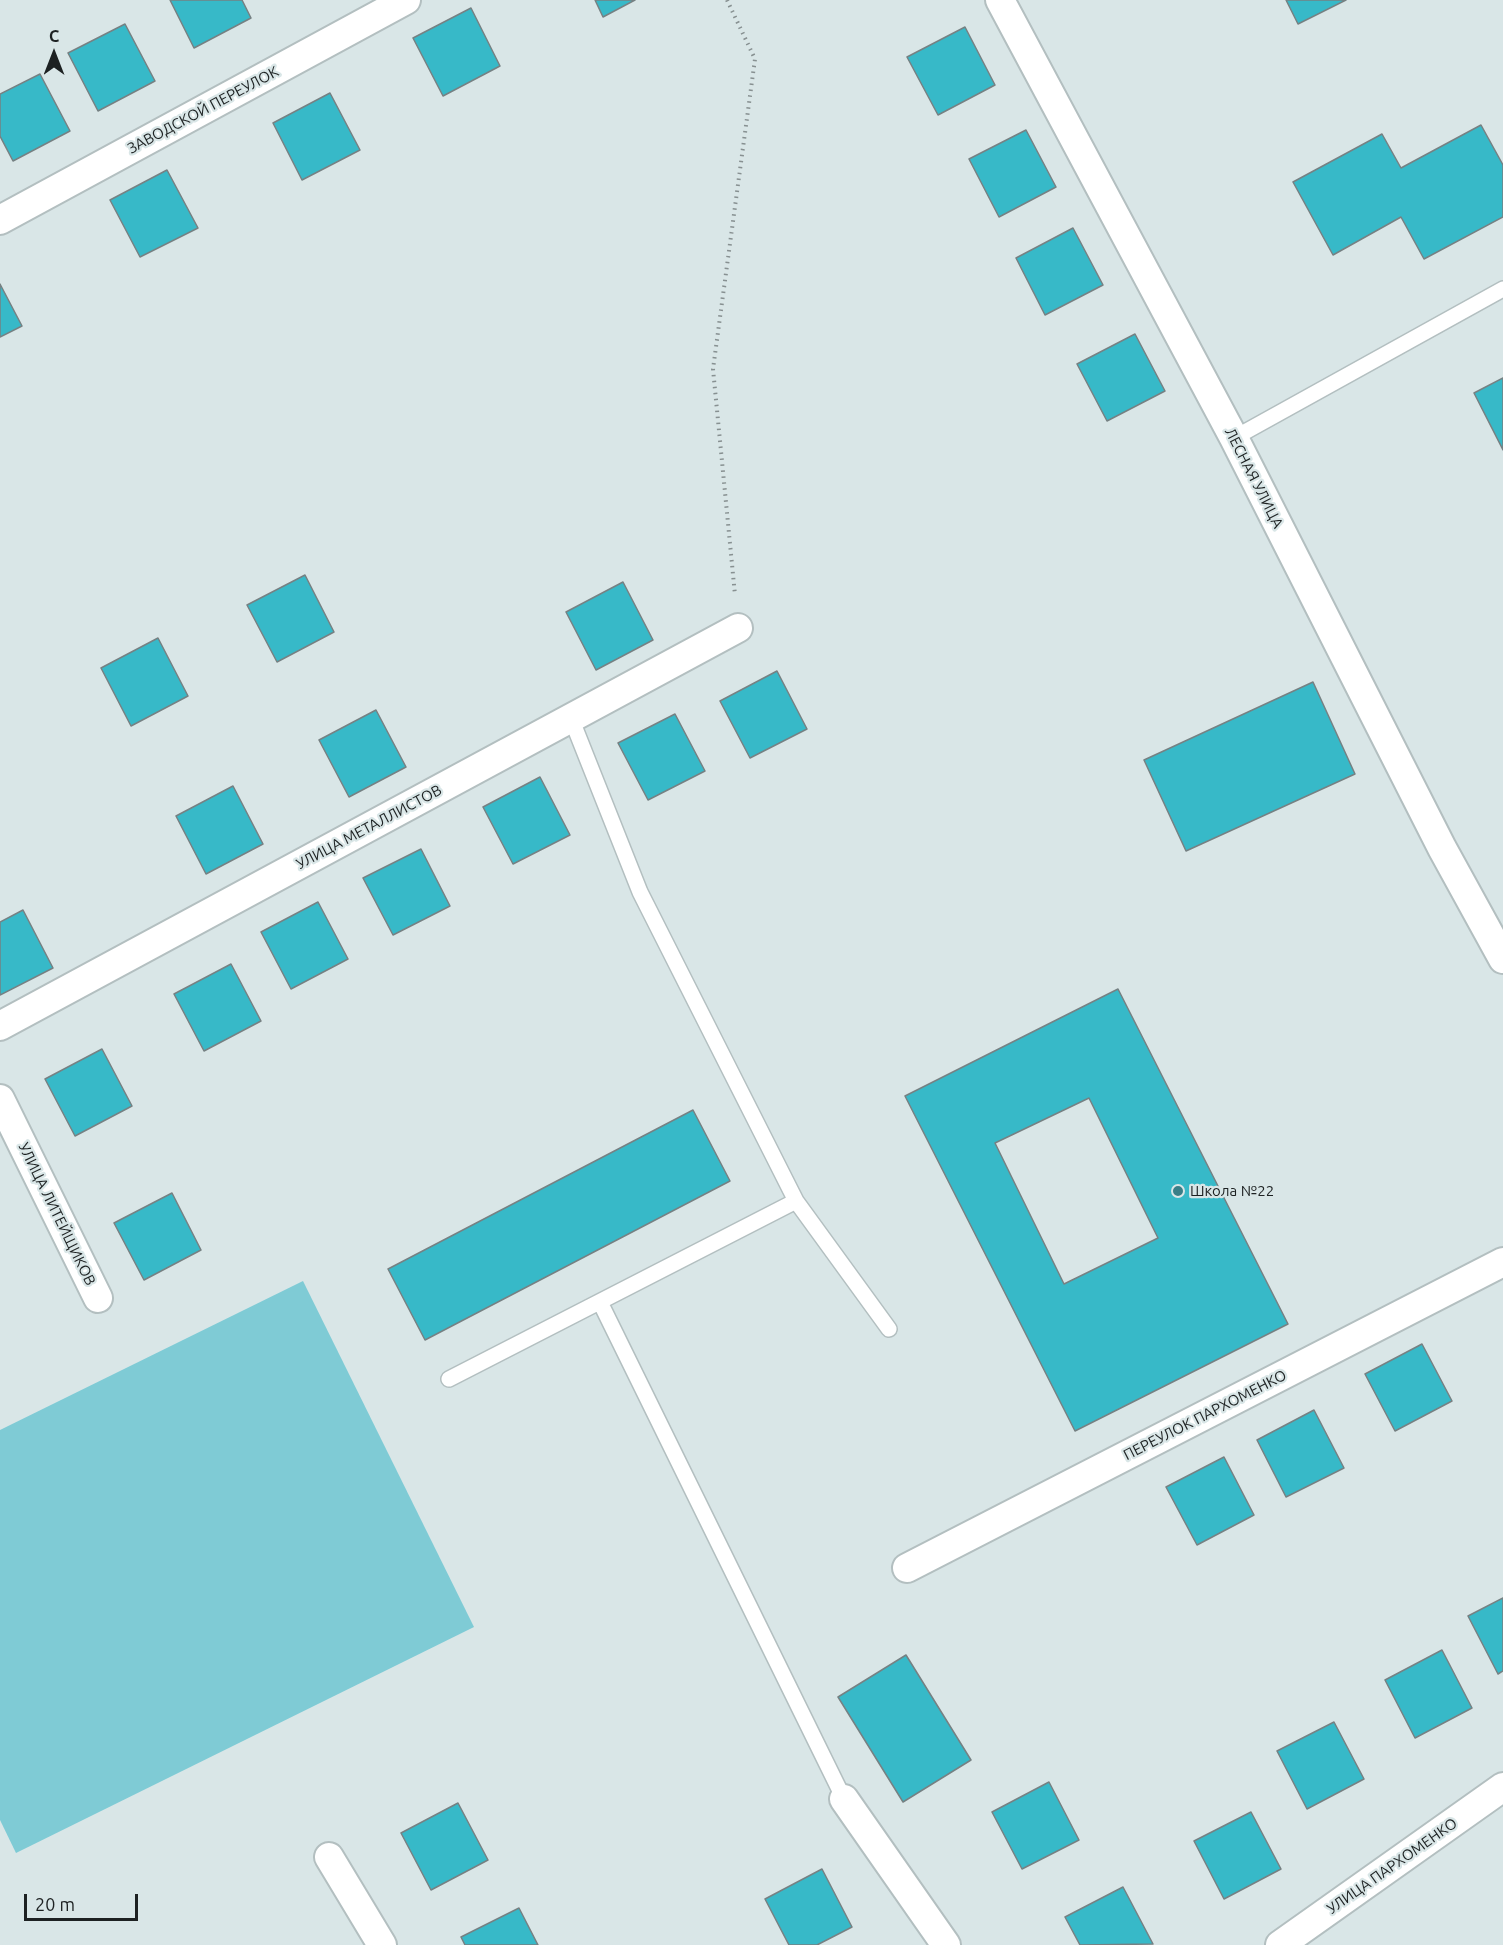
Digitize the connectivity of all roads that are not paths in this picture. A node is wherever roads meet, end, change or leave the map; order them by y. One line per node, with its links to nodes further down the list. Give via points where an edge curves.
1 (406, 0): 3 (street, ЗАВОДСКОЙ ПЕРЕУЛОК)
2 (1000, 0): 5 (street, ЛЕСНАЯ УЛИЦА)
3 (0, 220)
4 (1503, 289): 5 (lane)
5 (1234, 438): 8 (street, ЛЕСНАЯ УЛИЦА, via 1442,848)
6 (738, 628): 7 (street, УЛИЦА МЕТАЛЛИСТОВ)
7 (571, 718): 9 (street, УЛИЦА МЕТАЛЛИСТОВ); 11 (lane, via 640,892)
8 (1503, 959)
9 (0, 1026)
10 (0, 1099): 13 (street, УЛИЦА ЛИТЕЙЩИКОВ)
11 (796, 1202): 14 (lane); 15 (lane)
12 (1503, 1262): 17 (street, ПЕРЕУЛОК ПАРХОМЕНКО)
13 (98, 1298)
14 (600, 1302): 16 (lane); 19 (lane)
15 (889, 1329)
16 (449, 1379)
17 (908, 1568)
18 (1503, 1787): 23 (street, УЛИЦА ПАРХОМЕНКО)
19 (844, 1799): 22 (street)
20 (329, 1857): 21 (street)
21 (382, 1945)
22 (946, 1945)
23 (1280, 1945)

